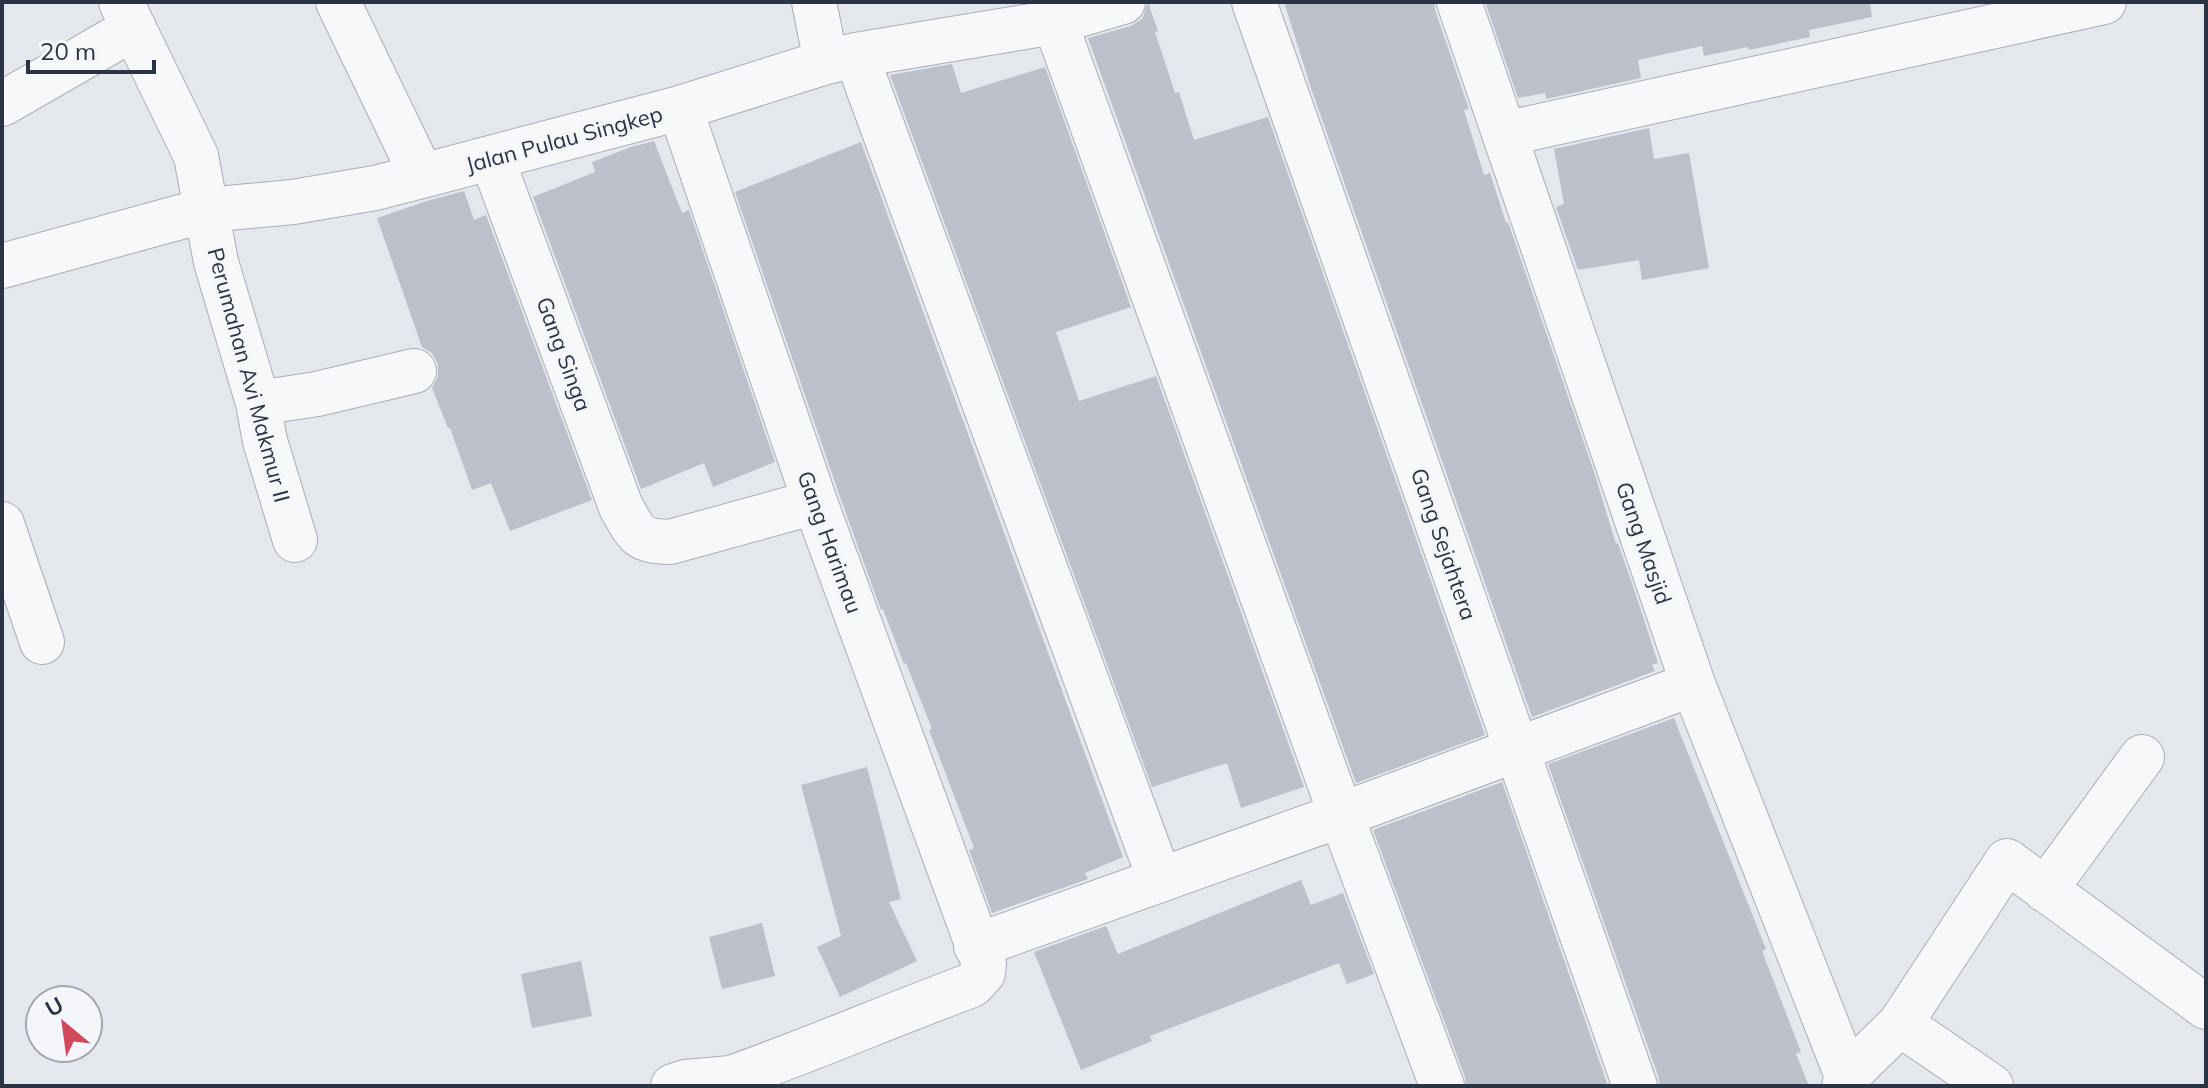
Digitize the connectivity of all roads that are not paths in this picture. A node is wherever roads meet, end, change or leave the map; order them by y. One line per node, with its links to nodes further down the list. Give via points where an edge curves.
1 (338, 2): 14 (street)
2 (814, 2): 9 (street)
3 (1254, 2): 24 (street, Gang Sejahtera)
4 (1459, 2): 12 (street, Gang Masjid)
5 (2104, 2): 12 (street)
6 (1088, 9): 8 (street, Jalan Pulau Singkep); 26 (street)
7 (127, 15): 10 (street); 15 (street, Perumahan Avi Makmur II, via 196,156)
8 (960, 19): 9 (street, Jalan Pulau Singkep)
9 (841, 59): 11 (street, Jalan Pulau Singkep); 27 (street)
10 (2, 104)
11 (680, 108): 13 (street, Jalan Pulau Singkep); 19 (street, Gang Harimau)
12 (1504, 134): 23 (street, Gang Masjid)
13 (492, 159): 14 (street, Jalan Pulau Singkep); 19 (street, Gang Singa, via 633,529 647,542 670,542)
14 (422, 176): 15 (street, Jalan Pulau Singkep, via 293,202)
15 (206, 210): 16 (street, Jalan Pulau Singkep); 18 (street, Perumahan Avi Makmur II)
16 (2, 266)
17 (414, 371): 18 (street)
18 (258, 403): 21 (street, Perumahan Avi Makmur II)
19 (815, 502): 29 (street, Gang Harimau)
20 (2, 524): 22 (street)
21 (295, 540)
22 (42, 642)
23 (1693, 684): 24 (street); 32 (street, Gang Masjid)
24 (1516, 750): 26 (street); 36 (street, Gang Sejahtera)
25 (2142, 757): 28 (street)
26 (1341, 815): 27 (street); 35 (street)
27 (1160, 880): 29 (street)
28 (2045, 890): 30 (street); 31 (street, via 2007,861)
29 (980, 960): 33 (street, via 972,985)
30 (2206, 1007)
31 (1900, 1024): 32 (street); 37 (street)
32 (1846, 1081)
33 (733, 1082): 34 (street)
34 (673, 1086)
35 (1442, 1086)
36 (1635, 1086)
37 (1991, 1086)

